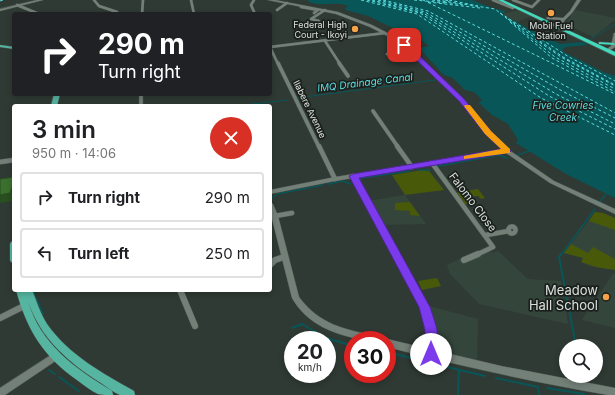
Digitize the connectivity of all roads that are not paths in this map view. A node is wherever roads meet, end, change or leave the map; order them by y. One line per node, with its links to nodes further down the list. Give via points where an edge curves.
1 (41, 0): 14 (street)
2 (94, 0): 23 (street, via 96,5)
3 (143, 0): 24 (street)
4 (191, 0): 25 (street)
5 (254, 0): 26 (street, via 251,5)
6 (270, 0): 13 (street)
7 (493, 0): 17 (street)
8 (500, 0): 34 (highway)
9 (507, 0): 28 (highway)
10 (513, 0): 16 (street)
11 (539, 0): 16 (street)
12 (579, 0): 29 (street)
13 (287, 3): 15 (street); 19 (street)
14 (17, 5): 18 (street); 22 (street)
15 (303, 5): 20 (street); 27 (street, via 300,7 318,10)
16 (534, 6): 21 (street)
17 (513, 8)
18 (0, 10)
19 (277, 10)
20 (325, 10): 30 (street, via 311,19); 32 (street, via 358,20)
21 (535, 10)
22 (34, 12)
23 (117, 12)
24 (142, 12)
25 (194, 12)
26 (254, 12)
27 (314, 13)
28 (548, 18): 29 (street); 31 (highway)
29 (564, 19): 31 (street, via 561,22)
30 (318, 21)
31 (564, 25): 34 (highway)
32 (385, 33): 35 (street); 42 (street)
33 (615, 34): 40 (street)
34 (581, 35): 36 (highway)
35 (325, 41): 39 (street); 44 (street)
36 (597, 42): 40 (highway); 40 (highway)
37 (0, 46): 38 (main road)
38 (12, 47)
39 (272, 47)
40 (613, 50)
41 (272, 51): 52 (street, Ilabere Avenue)
42 (411, 51): 43 (street); 46 (street, via 461,99 488,133)
43 (387, 54)
44 (348, 76)
45 (373, 111): 50 (street)
46 (507, 151): 49 (street); 56 (street, via 552,182)
47 (12, 160): 48 (street)
48 (0, 162)
49 (432, 163): 50 (street); 59 (street, Falomo Close)
50 (412, 167): 51 (street)
51 (353, 176): 52 (street); 71 (street, via 424,307 431,330)
52 (335, 179): 53 (street)
53 (272, 192)
54 (272, 209): 57 (street)
55 (292, 212): 57 (street)
56 (615, 212)
57 (275, 216): 60 (street)
58 (509, 231): 59 (street)
59 (486, 235): 61 (street, Falomo Close, via 493,247)
60 (284, 257): 62 (street); 69 (street, via 296,298 305,312 316,320)
61 (464, 260)
62 (272, 262)
63 (20, 292): 66 (main road)
64 (29, 292): 76 (main road, via 34,309 55,342 83,365)
65 (181, 292): 68 (street)
66 (24, 306): 67 (street); 72 (main road)
67 (0, 318)
68 (194, 326)
69 (344, 332)
70 (396, 345): 71 (street)
71 (431, 354): 73 (street, via 538,379)
72 (54, 357): 74 (street); 75 (main road)
73 (615, 392)
74 (0, 393)
75 (108, 395)
76 (130, 395)

